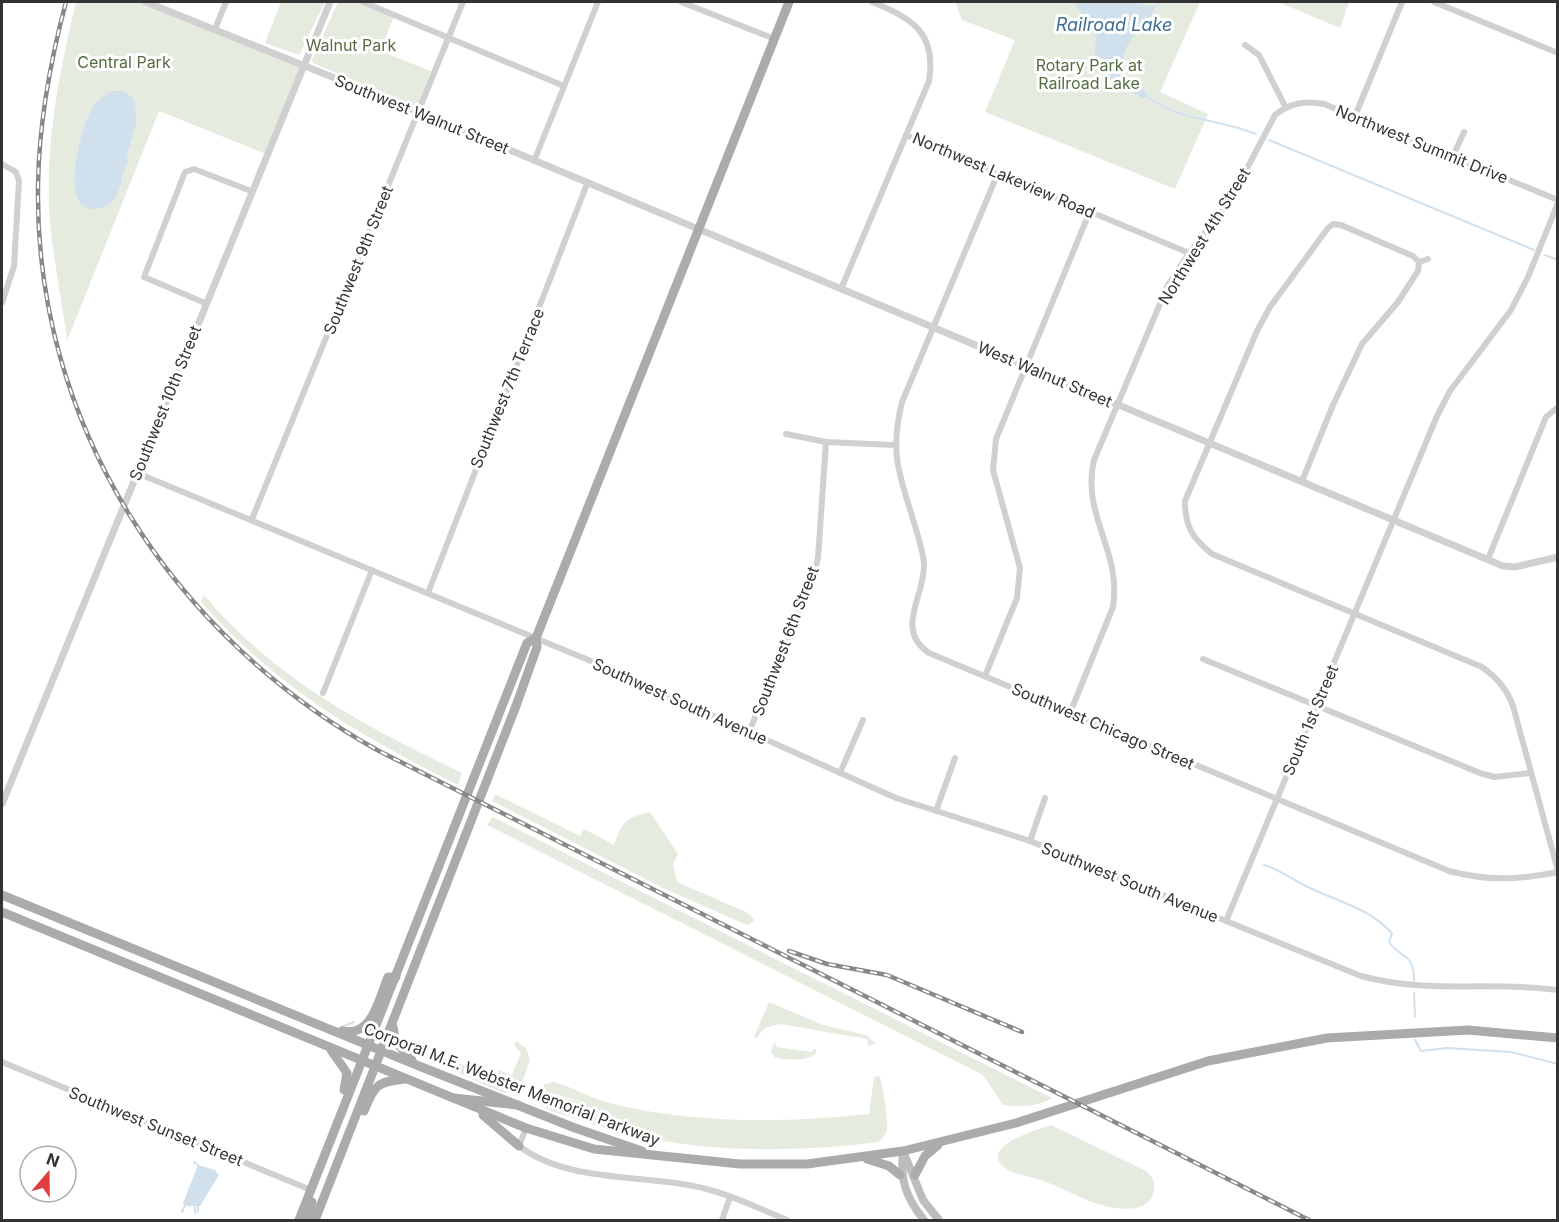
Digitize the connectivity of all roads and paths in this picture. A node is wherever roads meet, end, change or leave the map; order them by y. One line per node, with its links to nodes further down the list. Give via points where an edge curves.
1 (146, 2): 12 (street, Southwest Walnut Street)
2 (226, 2): 12 (street)
3 (330, 2): 17 (street, Southwest 10th Street)
4 (363, 2): 13 (street)
5 (464, 2): 13 (street, Southwest 9th Street)
6 (598, 2): 18 (street)
7 (681, 2): 14 (street)
8 (789, 2): 14 (main road)
9 (872, 2): 23 (street, Northwest Lakeview Road, via 910,18 930,51 928,81)
10 (1402, 2): 21 (street)
11 (1434, 2): 16 (street)
12 (215, 29): 17 (street, Southwest Walnut Street)
13 (449, 36): 18 (street); 20 (street, Southwest 9th Street)
14 (774, 39): 32 (main road)
15 (1245, 45): 19 (street, via 1259,55)
16 (1557, 53)
17 (302, 65): 20 (street, Southwest Walnut Street); 29 (street, Southwest 10th Street)
18 (564, 86): 25 (street)
19 (1285, 106): 21 (street, Northwest Summit Drive, via 1313,101); 33 (street, Northwest 4th Street, via 1267,126 1231,199)
20 (419, 112): 25 (street, Southwest Walnut Street); 49 (street, Southwest 9th Street)
21 (1355, 116): 24 (street, Northwest Summit Drive)
22 (1464, 132): 24 (street)
23 (906, 135): 27 (street, Northwest Lakeview Road); 36 (street)
24 (1453, 156): 30 (street, Northwest Summit Drive)
25 (534, 160): 28 (street, Southwest Walnut Street)
26 (2, 164): 37 (street, via 16,172 19,181 14,266)
27 (998, 173): 31 (street, Northwest Lakeview Road); 39 (street)
28 (587, 184): 32 (street, Southwest Walnut Street); 54 (street, Southwest 7th Terrace)
29 (251, 191): 38 (street, Southwest 10th Street); 38 (street, via 189,168 185,172 144,277)
30 (1557, 202): 50 (street, South 1st Street, via 1511,310 1450,391 1437,416)
31 (1090, 211): 33 (street, Northwest Lakeview Road); 40 (street)
32 (696, 230): 36 (street, West Walnut Street); 56 (main road)
33 (1189, 253): 41 (street, Northwest 4th Street, via 1161,300)
34 (1428, 259): 35 (street)
35 (1419, 262): 45 (street, via 1413,256 1333,224 1263,318); 48 (street, via 1418,271 1398,302 1362,344)
36 (841, 289): 39 (street, West Walnut Street)
37 (2, 303)
38 (205, 303): 47 (street, Southwest 10th Street)
39 (933, 328): 40 (street, West Walnut Street); 46 (street, via 902,402)
40 (1026, 366): 41 (street, West Walnut Street); 58 (street, via 1000,427 993,455 993,470 1020,568 1017,598)
41 (1118, 404): 45 (street, West Walnut Street); 61 (street, Northwest 4th Street, via 1094,460 1090,491 1113,564 1115,599)
42 (1557, 407): 52 (street, via 1546,417)
43 (786, 434): 44 (street)
44 (826, 442): 46 (street); 63 (street, Southwest 6th Street, via 814,575)
45 (1209, 443): 48 (street, West Walnut Street); 55 (street, via 1185,501 1185,522 1195,541 1245,568)
46 (894, 445): 58 (street, Southwest Chicago Street, via 924,564 912,618 918,646)
47 (137, 473): 49 (street, Southwest South Avenue); 69 (street, Southwest 10th Street)
48 (1302, 481): 50 (street, West Walnut Street)
49 (252, 519): 53 (street, Southwest South Avenue)
50 (1394, 520): 52 (street, West Walnut Street); 55 (street, South 1st Street)
51 (1557, 557): 52 (street, West Walnut Street, via 1515,567)
52 (1488, 559)
53 (372, 570): 54 (street, Southwest South Avenue); 59 (street)
54 (428, 593): 56 (street, Southwest South Avenue)
55 (1355, 613): 60 (street, South 1st Street); 66 (street, via 1495,676 1508,692)
56 (536, 638): 63 (street, Southwest South Avenue); 76 (main road, via 527,643); 78 (main road, via 537,647 516,706)
57 (1203, 659): 60 (street)
58 (985, 676): 61 (street, Southwest Chicago Street)
59 (323, 693)
60 (1316, 705): 66 (street, via 1480,773 1494,777); 68 (street, South 1st Street)
61 (1070, 713): 68 (street, Southwest Chicago Street)
62 (862, 720): 65 (street)
63 (749, 732): 65 (street, Southwest South Avenue)
64 (955, 758): 70 (street)
65 (840, 773): 70 (street, Southwest South Avenue)
66 (1530, 773): 72 (street)
67 (1045, 798): 71 (street)
68 (1276, 799): 72 (street, Southwest Chicago Street, via 1449,871 1495,880 1524,879); 75 (street, South 1st Street)
69 (2, 804)
70 (936, 811): 71 (street, Southwest South Avenue)
71 (1030, 841): 75 (street, Southwest South Avenue)
72 (1557, 871)
73 (2, 894): 79 (main road, Corporal M.E. Webster Memorial Parkway)
74 (2, 912): 82 (main road, Corporal M.E. Webster Memorial Parkway)
75 (1226, 921): 77 (street, Southwest South Avenue, via 1386,983)
76 (396, 977): 79 (main road, via 388,977 364,1027 352,1033); 81 (main road)
77 (1557, 990)
78 (393, 1022): 83 (main road); 87 (main road, via 396,1042)
79 (330, 1029): 81 (main road, Corporal M.E. Webster Memorial Parkway)
80 (1557, 1038): 95 (main road, via 1468,1030 1328,1038 1208,1061 1016,1123)
81 (368, 1045): 83 (main road, Corporal M.E. Webster Memorial Parkway); 84 (main road)
82 (327, 1046): 84 (main road, Corporal M.E. Webster Memorial Parkway); 92 (main road, via 347,1073)
83 (382, 1051): 86 (main road); 87 (main road, Corporal M.E. Webster Memorial Parkway)
84 (362, 1060): 86 (main road, Corporal M.E. Webster Memorial Parkway); 92 (main road)
85 (2, 1062): 102 (street, Southwest Sunset Street)
86 (376, 1066): 88 (main road, Corporal M.E. Webster Memorial Parkway); 93 (main road)
87 (419, 1066): 91 (main road, Corporal M.E. Webster Memorial Parkway)
88 (407, 1079): 89 (main road, Corporal M.E. Webster Memorial Parkway); 93 (main road, via 387,1081 374,1088 360,1121)
89 (449, 1098): 90 (main road, Corporal M.E. Webster Memorial Parkway); 91 (main road)
90 (466, 1104): 94 (main road, Corporal M.E. Webster Memorial Parkway); 96 (main road)
91 (522, 1105): 98 (main road, Corporal M.E. Webster Memorial Parkway)
92 (341, 1110): 102 (main road)
93 (352, 1126): 106 (main road)
94 (526, 1128): 96 (street); 98 (main road, Corporal M.E. Webster Memorial Parkway, via 594,1149)
95 (942, 1142): 97 (main road); 101 (main road, via 925,1156)
96 (519, 1146): 103 (street, via 532,1156 577,1169 709,1189)
97 (903, 1152): 99 (main road); 100 (main road); 101 (main road)
98 (662, 1158): 99 (main road, via 740,1164 807,1164)
99 (856, 1158): 100 (main road, via 889,1166)
100 (900, 1175): 109 (main road)
101 (915, 1175): 110 (main road, via 923,1200)
102 (311, 1190): 104 (main road); 105 (main road, via 313,1199)
103 (730, 1197): 107 (street); 108 (street)
104 (299, 1221)
105 (307, 1221)
106 (315, 1221)
107 (722, 1221)
108 (787, 1221)
109 (924, 1221)
110 (939, 1221)

